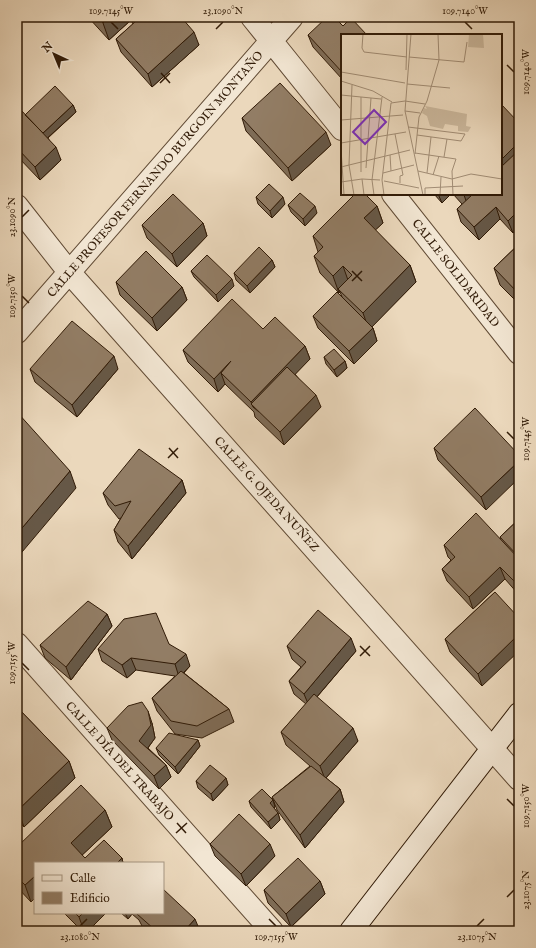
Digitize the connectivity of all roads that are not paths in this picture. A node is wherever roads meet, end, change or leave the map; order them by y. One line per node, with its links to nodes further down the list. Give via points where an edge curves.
1 (252, 17): 3 (street)
2 (292, 17): 3 (street, CALLE PROFESOR FERNANDO BURGOIN MONTAÑO)
3 (272, 41): 4 (street); 7 (street, CALLE PROFESOR FERNANDO BURGOIN MONTAÑO)
4 (341, 129)
5 (394, 195): 9 (street, CALLE SOLIDARIDAD)
6 (17, 206): 7 (street, CALLE G. OJEDA NUÑEZ)
7 (69, 272): 8 (street, CALLE PROFESOR FERNANDO BURGOIN MONTAÑO); 12 (street, CALLE G. OJEDA NUÑEZ)
8 (17, 332)
9 (519, 353)
10 (17, 644): 14 (street, CALLE DÍA DEL TRABAJO)
11 (519, 714): 12 (street)
12 (493, 748): 13 (street, CALLE G. OJEDA NUÑEZ); 15 (street)
13 (519, 779)
14 (272, 931)
15 (351, 931)

